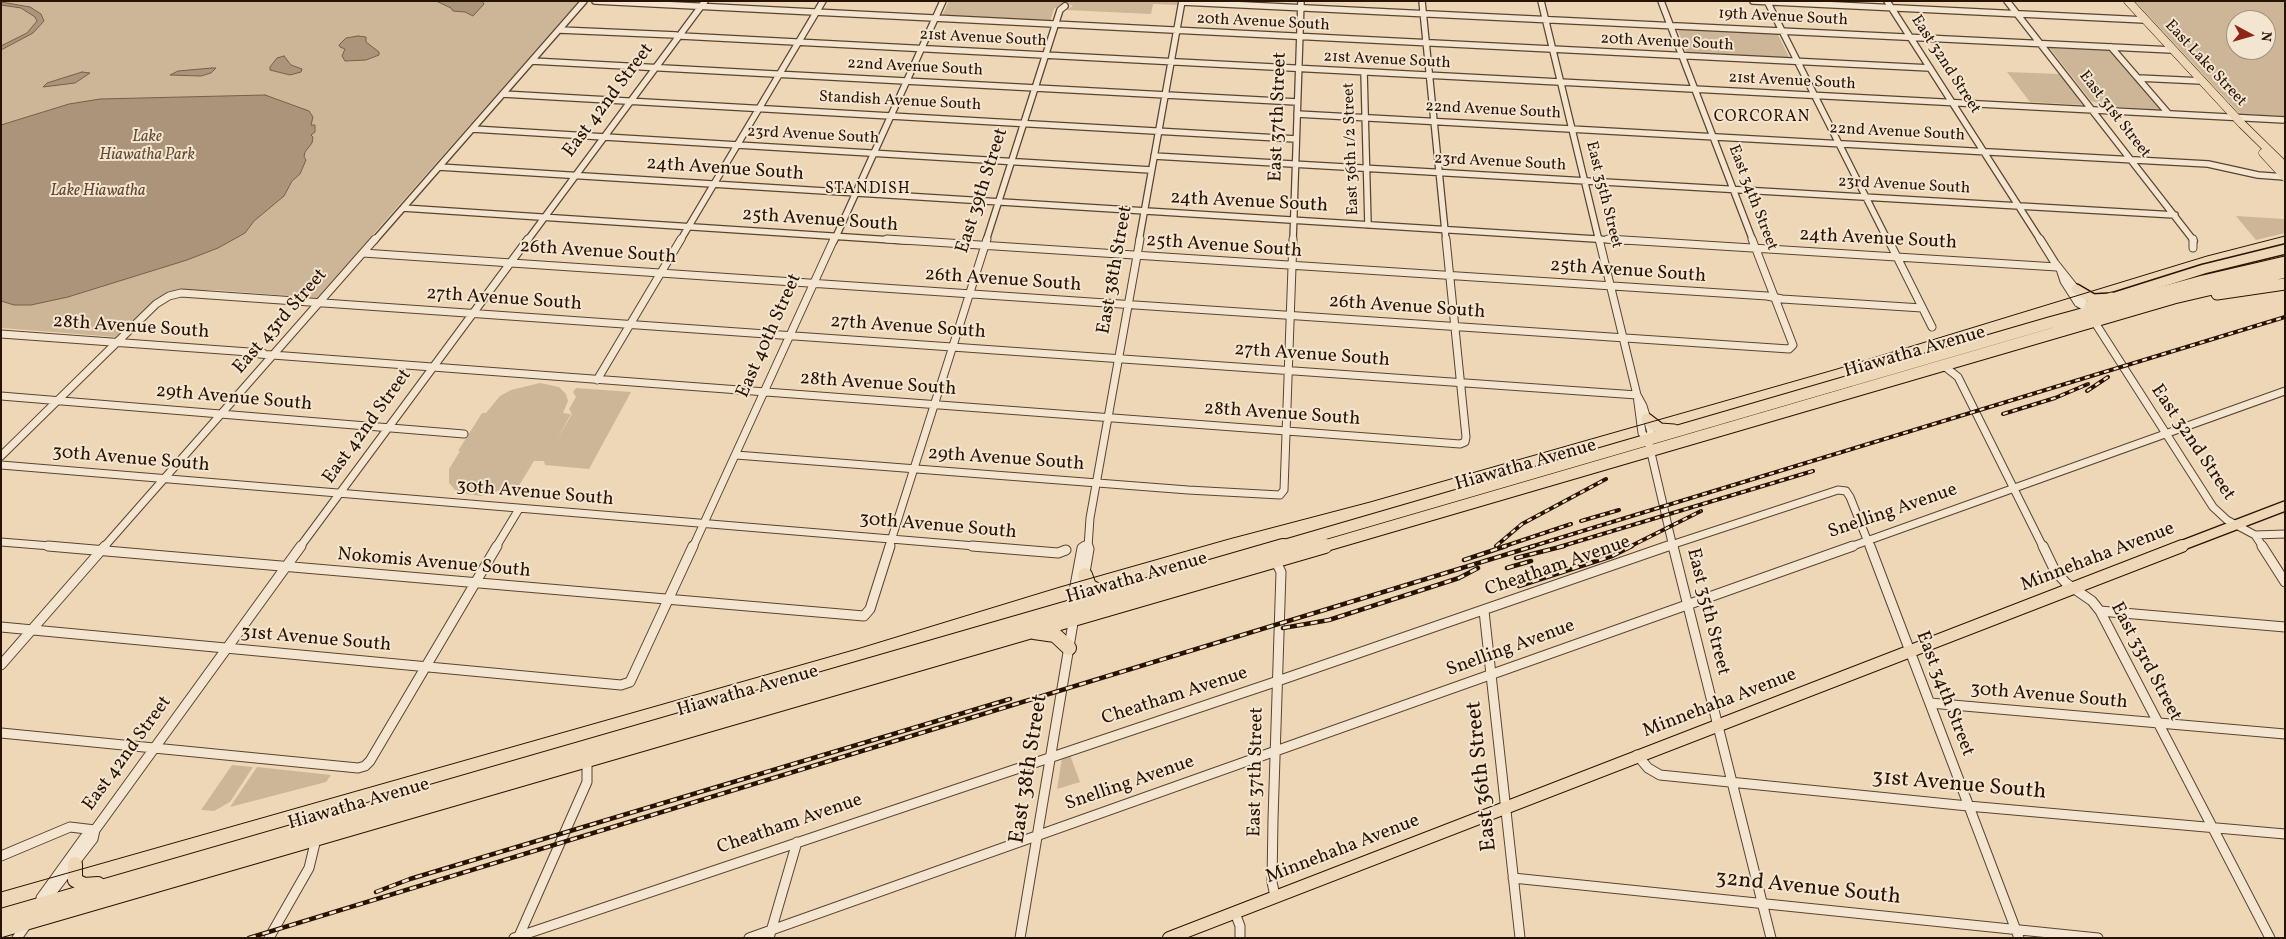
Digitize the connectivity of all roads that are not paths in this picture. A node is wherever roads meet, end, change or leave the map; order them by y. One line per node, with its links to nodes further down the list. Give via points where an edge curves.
1 (584, 1): 27 (street, East 43rd Street)
2 (595, 1): 16 (street, 20th Avenue South)
3 (705, 1): 16 (street, East 42nd Street)
4 (823, 1): 19 (street)
5 (943, 1): 22 (street, East 40th Street)
6 (1422, 1): 20 (street)
7 (1541, 1): 23 (street, East 35th Street)
8 (1661, 1): 26 (street, East 34th Street)
9 (1753, 1): 14 (street)
10 (1887, 1): 18 (street, East 32nd Street)
11 (2007, 1): 21 (street, East 31st Street)
12 (2128, 1): 24 (main road, East Lake Street)
13 (1182, 2): 15 (street, 19th Avenue South); 28 (street, East 38th Street)
14 (1767, 2): 18 (street); 29 (street)
15 (1301, 4): 20 (street, 19th Avenue South); 31 (street, East 37th Street)
16 (701, 6): 19 (street, 20th Avenue South); 30 (street, East 42nd Street)
17 (1065, 6): 25 (street, East 39th Street, via 1060,10)
18 (1891, 8): 21 (street); 32 (street, East 32nd Street)
19 (817, 12): 22 (street, 20th Avenue South); 33 (street)
20 (1423, 13): 23 (street, 19th Avenue South); 34 (street)
21 (2017, 14): 24 (street); 35 (street, East 31st Street)
22 (935, 19): 25 (street, 20th Avenue South); 37 (street, East 40th Street)
23 (1545, 19): 26 (street, 19th Avenue South); 38 (street, East 35th Street)
24 (2145, 20): 39 (main road, East Lake Street)
25 (1055, 25): 28 (street, 20th Avenue South); 40 (street, East 39th Street)
26 (1670, 26): 29 (street, 19th Avenue South); 41 (street, East 34th Street)
27 (560, 30): 30 (street, 21st Avenue South); 42 (street, East 43rd Street)
28 (1176, 31): 31 (street, 20th Avenue South); 44 (street, East 38th Street)
29 (1782, 31): 32 (street, 19th Avenue South); 43 (street)
30 (679, 36): 33 (street, 21st Avenue South); 45 (street, East 42nd Street)
31 (1300, 37): 34 (street, 20th Avenue South); 47 (street, East 37th Street)
32 (1909, 37): 35 (street, 19th Avenue South); 46 (street, East 32nd Street)
33 (799, 42): 37 (street, 21st Avenue South); 49 (street)
34 (1426, 43): 38 (street, 20th Avenue South); 50 (street)
35 (2040, 43): 36 (street, 19th Avenue South); 64 (street, East 31st Street)
36 (2111, 47): 39 (street, 19th Avenue South); 51 (street)
37 (921, 49): 40 (street, 21st Avenue South); 52 (street, East 40th Street)
38 (1553, 49): 41 (street, 20th Avenue South); 54 (street, East 35th Street)
39 (2172, 50): 53 (main road, East Lake Street)
40 (1045, 55): 44 (street, 21st Avenue South); 55 (street, East 39th Street)
41 (1681, 56): 43 (street, 20th Avenue South); 56 (street, East 34th Street)
42 (532, 61): 45 (street, 22nd Avenue South); 57 (street, East 43rd Street)
43 (1797, 61): 46 (street, 20th Avenue South); 59 (street)
44 (1170, 62): 47 (street, 21st Avenue South); 58 (street, East 38th Street)
45 (655, 67): 49 (street, 22nd Avenue South); 60 (street, East 42nd Street)
46 (1930, 68): 62 (street, East 32nd Street)
47 (1299, 69): 48 (street, 21st Avenue South); 61 (street, East 37th Street)
48 (1364, 72): 50 (street, 21st Avenue South); 69 (street, East 36th 1/2 Street)
49 (780, 74): 52 (street, 22nd Avenue South); 63 (street)
50 (1429, 76): 54 (street, 21st Avenue South); 71 (street)
51 (2138, 78): 53 (street); 65 (street)
52 (906, 81): 55 (street, 22nd Avenue South); 67 (street, East 40th Street)
53 (2202, 81): 68 (main road, East Lake Street)
54 (1561, 82): 56 (street, 21st Avenue South); 75 (street, East 35th Street)
55 (1034, 88): 58 (street, 22nd Avenue South); 72 (street, East 39th Street)
56 (1693, 89): 59 (street, 21st Avenue South); 78 (street, East 34th Street)
57 (503, 94): 60 (street, Standish Avenue South); 74 (street, East 43rd Street)
58 (1165, 95): 61 (street, 22nd Avenue South); 76 (street, East 38th Street)
59 (1814, 95): 62 (street, 21st Avenue South); 80 (street)
60 (631, 101): 63 (street, Standish Avenue South); 77 (street, East 42nd Street)
61 (1297, 102): 66 (street, East 37th Street)
62 (1951, 102): 64 (street, 21st Avenue South); 82 (street, East 32nd Street)
63 (759, 108): 67 (street, Standish Avenue South); 81 (street)
64 (2092, 109): 65 (street, 21st Avenue South); 85 (street, East 31st Street)
65 (2168, 113): 68 (street, 21st Avenue South)
66 (1297, 114): 69 (street, 22nd Avenue South); 79 (street, East 37th Street)
67 (890, 116): 72 (street, Standish Avenue South); 83 (street, East 40th Street)
68 (2235, 117): 70 (street, 21st Avenue South); 73 (main road, East Lake Street)
69 (1364, 118): 71 (street, 22nd Avenue South); 90 (street, East 36th 1/2 Street)
70 (2285, 120)
71 (1434, 122): 75 (street, 22nd Avenue South); 92 (street)
72 (1023, 123): 76 (street, Standish Avenue South); 86 (street, East 39th Street)
73 (2242, 124): 88 (main road, East Lake Street); 94 (main road, East Lake Street, via 2249,137)
74 (472, 129): 77 (street, 23rd Avenue South); 89 (street, East 43rd Street)
75 (1572, 129): 78 (street, 22nd Avenue South); 95 (street, East 35th Street)
76 (1158, 131): 79 (street, Standish Avenue South); 84 (street, East 38th Street)
77 (604, 137): 81 (street, 23rd Avenue South); 93 (street, East 42nd Street)
78 (1712, 137): 80 (street, 22nd Avenue South); 97 (street, East 34th Street)
79 (1296, 139): 87 (street, East 37th Street)
80 (1838, 144): 82 (street, 22nd Avenue South); 99 (street)
81 (737, 145): 83 (street, 23rd Avenue South); 96 (street)
82 (1983, 151): 85 (street, 22nd Avenue South); 101 (street, East 32nd Street)
83 (873, 153): 86 (street, 23rd Avenue South); 98 (street, East 40th Street)
84 (1154, 156): 87 (street, 23rd Avenue South); 91 (street, East 38th Street)
85 (2131, 159): 94 (street, 22nd Avenue South, via 2208,164); 104 (street, East 31st Street)
86 (1011, 162): 91 (street, 23rd Avenue South); 100 (street, East 39th Street)
87 (1295, 164): 90 (street, 23rd Avenue South); 106 (street, East 37th Street)
88 (2285, 166)
89 (439, 167): 93 (street, 24th Avenue South); 102 (street, East 43rd Street)
90 (1366, 168): 92 (street, 23rd Avenue South); 107 (street, East 36th 1/2 Street)
91 (1151, 170): 103 (street, East 38th Street)
92 (1438, 173): 95 (street, 23rd Avenue South); 109 (street)
93 (576, 175): 96 (street, 24th Avenue South); 105 (street, East 42nd Street)
94 (2285, 177)
95 (1584, 181): 97 (street, 23rd Avenue South); 111 (street, East 35th Street)
96 (713, 184): 98 (street, 24th Avenue South); 108 (street)
97 (1732, 190): 99 (street, 23rd Avenue South); 113 (street, East 34th Street)
98 (855, 193): 100 (street, 24th Avenue South); 110 (street, East 40th Street)
99 (1865, 197): 101 (street, 23rd Avenue South); 117 (street)
100 (998, 202): 103 (street, 24th Avenue South); 112 (street, East 39th Street)
101 (2018, 206): 104 (street, 23rd Avenue South); 122 (street, East 32nd Street)
102 (403, 208): 105 (street, 25th Avenue South); 116 (street, East 43rd Street)
103 (1144, 211): 106 (street, 24th Avenue South); 118 (street, East 38th Street)
104 (2174, 215): 114 (street, East 31st Street, via 2194,240)
105 (545, 218): 108 (street, 25th Avenue South); 120 (street, East 42nd Street)
106 (1293, 221): 107 (street, 24th Avenue South); 121 (street, East 37th Street)
107 (1368, 225): 109 (street, 24th Avenue South)
108 (688, 227): 110 (street, 25th Avenue South); 124 (street)
109 (1444, 230): 111 (street, 24th Avenue South); 125 (street)
110 (835, 237): 112 (street, 25th Avenue South); 127 (street, East 40th Street)
111 (1598, 239): 113 (street, 24th Avenue South); 129 (street, East 35th Street)
112 (984, 246): 118 (street, 25th Avenue South); 131 (street, East 39th Street)
113 (1755, 248): 117 (street, 24th Avenue South); 132 (street, East 34th Street)
114 (2193, 248)
115 (2285, 249): 133 (main road)
116 (364, 253): 120 (street, 26th Avenue South); 134 (street, East 43rd Street)
117 (1896, 256): 122 (street, 24th Avenue South); 136 (street)
118 (1136, 257): 121 (street, 25th Avenue South); 135 (street, East 38th Street)
119 (2285, 262): 126 (highway, Hiawatha Avenue)
120 (510, 264): 124 (street, 26th Avenue South); 138 (street, East 42nd Street)
121 (1291, 266): 125 (street, 25th Avenue South); 140 (street, East 37th Street)
122 (2059, 269): 130 (street, East 32nd Street); 139 (street, East 32nd Street, via 2061,277)
123 (2285, 272): 126 (highway, Hiawatha Avenue)
124 (660, 274): 127 (street, 26th Avenue South); 141 (street)
125 (1449, 276): 129 (street, 25th Avenue South); 142 (street)
126 (2226, 280): 137 (highway, Hiawatha Avenue); 139 (highway, Hiawatha Avenue)
127 (813, 284): 131 (street, 26th Avenue South); 145 (street, East 40th Street)
128 (2285, 284): 137 (highway)
129 (1610, 286): 132 (street, 25th Avenue South); 146 (street, East 35th Street)
130 (2076, 289): 133 (main road, via 2093,299); 139 (street, East 32nd Street)
131 (969, 295): 135 (street, 26th Avenue South); 148 (street, East 39th Street)
132 (1774, 298): 136 (street, 25th Avenue South); 149 (street, East 34th Street, via 1793,345)
133 (2112, 298): 139 (highway)
134 (319, 303): 138 (street, 27th Avenue South); 147 (street, 27th Avenue South, via 178,293 162,299); 150 (street, East 43rd Street)
135 (1127, 306): 140 (street, 26th Avenue South); 151 (street, East 38th Street)
136 (1922, 308): 143 (street)
137 (2142, 308): 139 (highway, Hiawatha Avenue)
138 (473, 314): 141 (street, 27th Avenue South); 153 (street, East 42nd Street)
139 (2089, 314): 152 (highway, Hiawatha Avenue); 167 (highway, Hiawatha Avenue); 169 (street, East 32nd Street)
140 (1290, 316): 142 (street, 26th Avenue South); 154 (street, East 37th Street)
141 (630, 325): 145 (street, 27th Avenue South); 155 (street)
142 (1454, 327): 146 (street, 26th Avenue South); 156 (street)
143 (1932, 327)
144 (1, 334): 147 (street, 28th Avenue South)
145 (789, 336): 148 (street, 27th Avenue South); 158 (street, East 40th Street)
146 (1623, 338): 149 (street, 26th Avenue South); 159 (street, East 35th Street)
147 (116, 343): 150 (street, 28th Avenue South); 161 (street)
148 (952, 348): 151 (street, 27th Avenue South); 162 (street, East 39th Street)
149 (1789, 348)
150 (274, 356): 153 (street, 28th Avenue South); 163 (street, East 43rd Street)
151 (1118, 359): 154 (street, 27th Avenue South); 164 (street, East 38th Street)
152 (1944, 366): 171 (highway, Hiawatha Avenue); 178 (street, East 33rd Street, via 1958,377)
153 (433, 368): 155 (street, 28th Avenue South); 166 (street, East 42nd Street)
154 (1288, 371): 156 (street, 27th Avenue South); 168 (street, East 37th Street)
155 (597, 380): 158 (street, 28th Avenue South)
156 (1460, 383): 159 (street, 27th Avenue South); 168 (street, 28th Avenue South, via 1466,437 1460,444)
157 (2285, 391): 169 (street, Snelling Avenue)
158 (764, 393): 162 (street, 28th Avenue South); 172 (street, East 40th Street)
159 (1636, 395): 165 (street, East 35th Street, via 1644,406); 171 (street, East 35th Street, via 1642,434)
160 (1, 396): 161 (street, 29th Avenue South)
161 (57, 401): 163 (street, 29th Avenue South); 173 (street)
162 (934, 405): 164 (street, 28th Avenue South); 175 (street, East 39th Street)
163 (222, 414): 166 (street, 29th Avenue South); 176 (street, East 43rd Street)
164 (1108, 418): 168 (street, 28th Avenue South); 177 (street, East 38th Street)
165 (1647, 419): 167 (highway, via 1660,428); 171 (street, East 35th Street, via 1651,432)
166 (389, 428): 170 (street, 29th Avenue South); 180 (street, East 42nd Street)
167 (1686, 430): 171 (highway, Hiawatha Avenue)
168 (1286, 432): 181 (street, East 37th Street, via 1284,490)
169 (2165, 433): 178 (street, Snelling Avenue); 185 (street, East 32nd Street, via 2213,508)
170 (464, 434)
171 (1649, 445): 192 (street, East 35th Street); 195 (highway, Hiawatha Avenue); 201 (highway, Hiawatha Avenue)
172 (736, 455): 175 (street, 29th Avenue South); 184 (street, East 40th Street)
173 (1, 456)
174 (1, 465): 176 (street, 30th Avenue South)
175 (914, 469): 177 (street, 29th Avenue South); 189 (street, East 39th Street)
176 (164, 479): 180 (street, 30th Avenue South); 194 (street, East 43rd Street)
177 (1097, 483): 181 (street, 29th Avenue South); 191 (street, East 38th Street)
178 (2013, 489): 188 (street, Snelling Avenue); 200 (street, East 33rd Street, via 2055,571)
179 (1846, 491): 188 (street, East 34th Street); 192 (street, Cheatham Avenue, via 1838,490)
180 (340, 494): 183 (street, 30th Avenue South); 196 (street, East 42nd Street)
181 (1273, 496)
182 (2285, 506): 185 (main road, Minnehaha Avenue)
183 (519, 509): 184 (street, 30th Avenue South); 199 (street)
184 (704, 524): 189 (street, 30th Avenue South); 202 (street, East 40th Street)
185 (2237, 525): 187 (street, East 32nd Street); 200 (main road, Minnehaha Avenue)
186 (2285, 534): 187 (street)
187 (2255, 535): 198 (street, East 32nd Street)
188 (1868, 539): 203 (street, Snelling Avenue); 214 (street, East 34th Street)
189 (891, 540): 193 (street, 30th Avenue South, via 1058,553); 207 (street, East 39th Street, via 870,609)
190 (1, 542): 194 (street, Nokomis Avenue South)
191 (1087, 545): 197 (street, East 38th Street); 205 (street, East 38th Street, via 1082,548 1074,591)
192 (1673, 545): 203 (street, East 35th Street); 204 (street, Cheatham Avenue)
193 (1066, 550)
194 (100, 551): 196 (street, Nokomis Avenue South); 210 (street, East 43rd Street)
195 (1275, 560): 205 (highway, Hiawatha Avenue); 218 (street, East 37th Street, via 1281,572)
196 (286, 567): 199 (street, Nokomis Avenue South); 213 (street, East 42nd Street)
197 (1085, 575): 201 (highway, via 1089,586 1096,590); 205 (street, East 38th Street)
198 (2285, 582)
199 (475, 584): 202 (street, Nokomis Avenue South); 216 (street)
200 (2073, 587): 206 (street, East 33rd Street, via 2092,601); 214 (main road, Minnehaha Avenue)
201 (1119, 594): 205 (highway, Hiawatha Avenue)
202 (669, 600): 207 (street, Nokomis Avenue South); 219 (street, East 40th Street, via 632,679)
203 (1687, 605): 217 (street, Snelling Avenue); 222 (street, East 35th Street)
204 (1484, 611): 217 (street, East 36th Street); 218 (street, Cheatham Avenue)
205 (1075, 612): 211 (highway, Hiawatha Avenue); 212 (street, East 38th Street); 242 (highway, Hiawatha Avenue)
206 (2100, 612): 209 (street); 221 (street, East 33rd Street)
207 (864, 616)
208 (1, 627): 210 (street, 31st Avenue South)
209 (2285, 627)
210 (31, 630): 213 (street, 31st Avenue South); 215 (street, East 43rd Street)
211 (1030, 631): 212 (highway, via 1055,636); 229 (highway, Hiawatha Avenue)
212 (1068, 648): 228 (street, East 38th Street)
213 (226, 649): 216 (street, 31st Avenue South); 225 (street, East 42nd Street)
214 (1910, 650): 220 (street, East 34th Street); 222 (main road, Minnehaha Avenue)
215 (1, 665)
216 (425, 667): 219 (street, 31st Avenue South); 225 (street, via 370,761 358,768)
217 (1491, 674): 226 (street, Snelling Avenue); 232 (street, East 36th Street)
218 (1277, 680): 226 (street, East 37th Street); 228 (street, Cheatham Avenue)
219 (627, 683)
220 (1930, 703): 221 (street, 30th Avenue South); 231 (street, East 34th Street)
221 (2157, 722): 224 (street, 30th Avenue South); 233 (street, East 33rd Street)
222 (1718, 725): 227 (main road, Minnehaha Avenue); 230 (street, East 35th Street)
223 (1, 733): 225 (street)
224 (2285, 734)
225 (154, 748): 234 (street, East 42nd Street)
226 (1275, 752): 235 (street, Snelling Avenue); 243 (street, East 37th Street, via 1272,882)
227 (1637, 755): 230 (street, 31st Avenue South, via 1657,775); 232 (main road, Minnehaha Avenue)
228 (1050, 756): 235 (street, East 38th Street); 238 (street, Cheatham Avenue)
229 (587, 760): 237 (highway, Hiawatha Avenue); 252 (street, via 587,782)
230 (1732, 782): 231 (street, 31st Avenue South); 244 (street, East 35th Street)
231 (1968, 806): 233 (street, 31st Avenue South); 251 (street, East 34th Street)
232 (1506, 807): 241 (street, East 36th Street); 243 (main road, Minnehaha Avenue)
233 (2213, 828): 236 (street, 31st Avenue South); 262 (street, East 33rd Street)
234 (94, 830): 239 (street, via 70,827); 240 (street, East 42nd Street, via 93,839); 245 (street, East 42nd Street, via 85,837 44,893)
235 (1038, 834): 250 (street, Snelling Avenue); 256 (street, East 38th Street)
236 (2285, 834)
237 (316, 839): 248 (highway, Hiawatha Avenue); 254 (street, via 310,868)
238 (797, 842): 250 (street); 252 (street, Cheatham Avenue)
239 (1, 856)
240 (75, 864): 242 (highway, via 73,876 84,885); 245 (street, East 42nd Street)
241 (1513, 878): 244 (street, 32nd Avenue South); 259 (street, East 36th Street)
242 (118, 883): 245 (highway, Hiawatha Avenue)
243 (1275, 896): 246 (main road, Minnehaha Avenue)
244 (1763, 903): 251 (street, 32nd Avenue South); 260 (street, East 35th Street)
245 (42, 904): 247 (highway, Hiawatha Avenue); 248 (street, East 42nd Street)
246 (1235, 913): 257 (main road, Minnehaha Avenue); 258 (street)
247 (1, 916)
248 (28, 922): 249 (highway, Hiawatha Avenue); 253 (street, East 42nd Street)
249 (1, 930)
250 (770, 934): 255 (street, Snelling Avenue)
251 (2017, 934): 261 (street, 32nd Avenue South)
252 (517, 937)
253 (17, 938)
254 (269, 938)
255 (749, 938)
256 (1020, 938)
257 (1169, 938)
258 (1240, 938)
259 (1520, 938)
260 (1771, 938)
261 (2098, 938)
262 (2270, 938)

